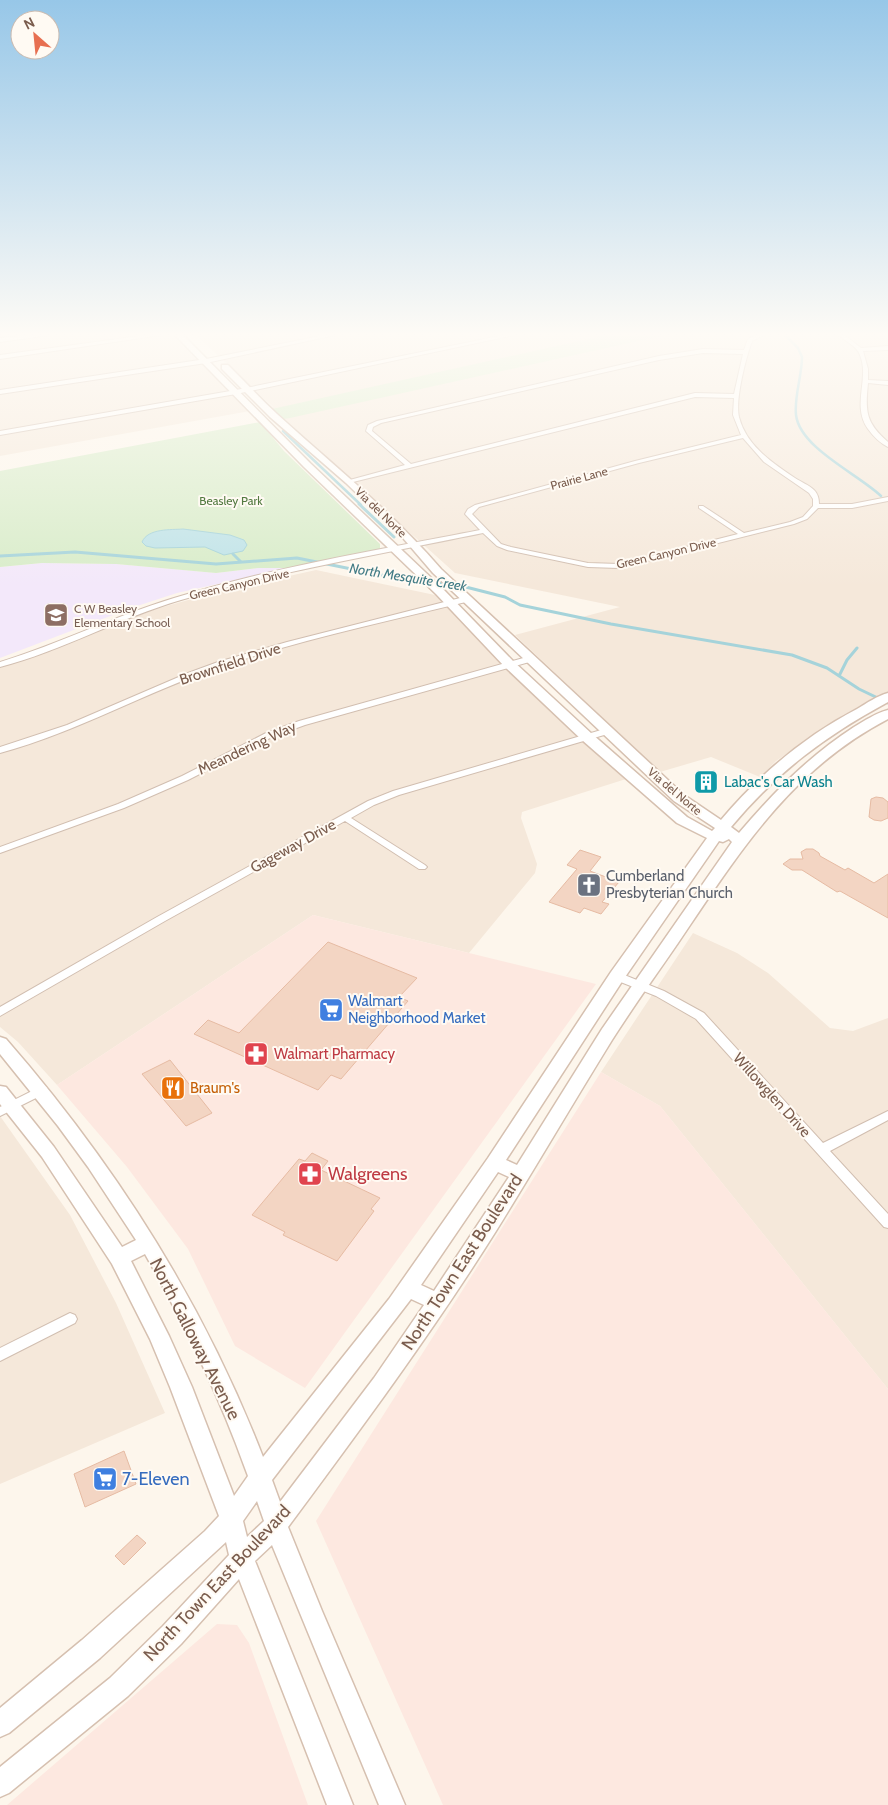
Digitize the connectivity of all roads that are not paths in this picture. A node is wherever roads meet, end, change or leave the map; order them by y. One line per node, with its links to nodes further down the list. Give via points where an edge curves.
1 (89, 418): 8 (street)
2 (261, 418): 21 (main road, Via del Norte, via 326,485)
3 (277, 418): 14 (main road, Via del Norte)
4 (395, 418): 13 (street, via 370,426 369,431)
5 (600, 418): 13 (street)
6 (737, 418): 9 (street)
7 (864, 418): 11 (street)
8 (0, 434)
9 (745, 436): 16 (street, via 769,462 812,492); 18 (street, Prairie Lane, via 477,506 468,514)
10 (888, 438): 11 (street)
11 (881, 440): 12 (street)
12 (888, 446)
13 (409, 465): 14 (street)
14 (348, 481): 20 (main road, Via del Norte)
15 (888, 499): 16 (street, via 857,507)
16 (816, 506): 19 (street, Green Canyon Drive, via 805,518)
17 (701, 507): 19 (street)
18 (484, 530): 19 (street, Green Canyon Drive, via 499,545 509,549 600,566 630,564); 20 (street)
19 (744, 535)
20 (415, 545): 21 (street); 22 (main road, Via del Norte)
21 (396, 549): 23 (main road, Via del Norte); 26 (street, Green Canyon Drive, via 155,606)
22 (463, 595): 23 (street, Brownfield Drive); 24 (main road, Via del Norte)
23 (452, 603): 25 (main road, Via del Norte); 33 (street, Brownfield Drive, via 221,664 70,727)
24 (530, 658): 25 (street, Meandering Way); 29 (main road, Via del Norte)
25 (509, 664): 30 (main road, Via del Norte); 37 (street, Meandering Way, via 269,735 186,778 121,806)
26 (0, 665)
27 (888, 697): 31 (main road, North Town East Boulevard)
28 (888, 714): 32 (main road, North Town East Boulevard)
29 (608, 730): 30 (street, Gageway Drive); 35 (main road, Via del Norte, via 679,798)
30 (587, 737): 34 (street, Gageway Drive, via 396,793); 35 (main road, Via del Norte, via 682,820)
31 (810, 743): 32 (main road); 35 (main road, North Town East Boulevard, via 788,760)
32 (830, 749): 36 (main road, North Town East Boulevard, via 762,814)
33 (0, 750)
34 (344, 817): 38 (street); 41 (street, Gageway Drive)
35 (719, 831): 36 (main road, Via del Norte); 39 (main road, North Town East Boulevard)
36 (740, 841): 40 (main road, North Town East Boulevard)
37 (0, 850)
38 (422, 867)
39 (617, 976): 40 (street, Willowglen Drive); 48 (main road, North Town East Boulevard)
40 (641, 984): 47 (street, Willowglen Drive, via 700,1016); 49 (main road, North Town East Boulevard)
41 (0, 1012)
42 (0, 1043): 43 (main road, North Galloway Avenue)
43 (42, 1090): 45 (street); 51 (main road, North Galloway Avenue, via 88,1151)
44 (0, 1092): 45 (main road, North Galloway Avenue)
45 (6, 1109): 52 (main road, North Galloway Avenue, via 48,1152)
46 (888, 1115): 47 (street)
47 (822, 1149): 50 (street, Willowglen Drive)
48 (494, 1163): 49 (main road); 53 (main road, North Town East Boulevard)
49 (521, 1174): 54 (main road, North Town East Boulevard)
50 (888, 1223)
51 (147, 1244): 52 (main road); 57 (main road, North Galloway Avenue, via 221,1382)
52 (119, 1258): 58 (main road, North Galloway Avenue, via 181,1387)
53 (408, 1288): 54 (main road); 57 (main road, North Town East Boulevard)
54 (436, 1301): 59 (main road, North Town East Boulevard, via 381,1385)
55 (70, 1319): 56 (street)
56 (0, 1355)
57 (260, 1478): 58 (main road, North Town East Boulevard); 59 (main road, North Galloway Avenue)
58 (231, 1519): 60 (main road, North Galloway Avenue); 61 (main road, North Town East Boulevard, via 91,1649)
59 (276, 1525): 60 (main road, North Town East Boulevard); 64 (main road, North Galloway Avenue)
60 (242, 1558): 62 (main road, North Town East Boulevard, via 119,1687); 63 (main road, North Galloway Avenue)
61 (0, 1724)
62 (0, 1784)
63 (340, 1805)
64 (392, 1805)

